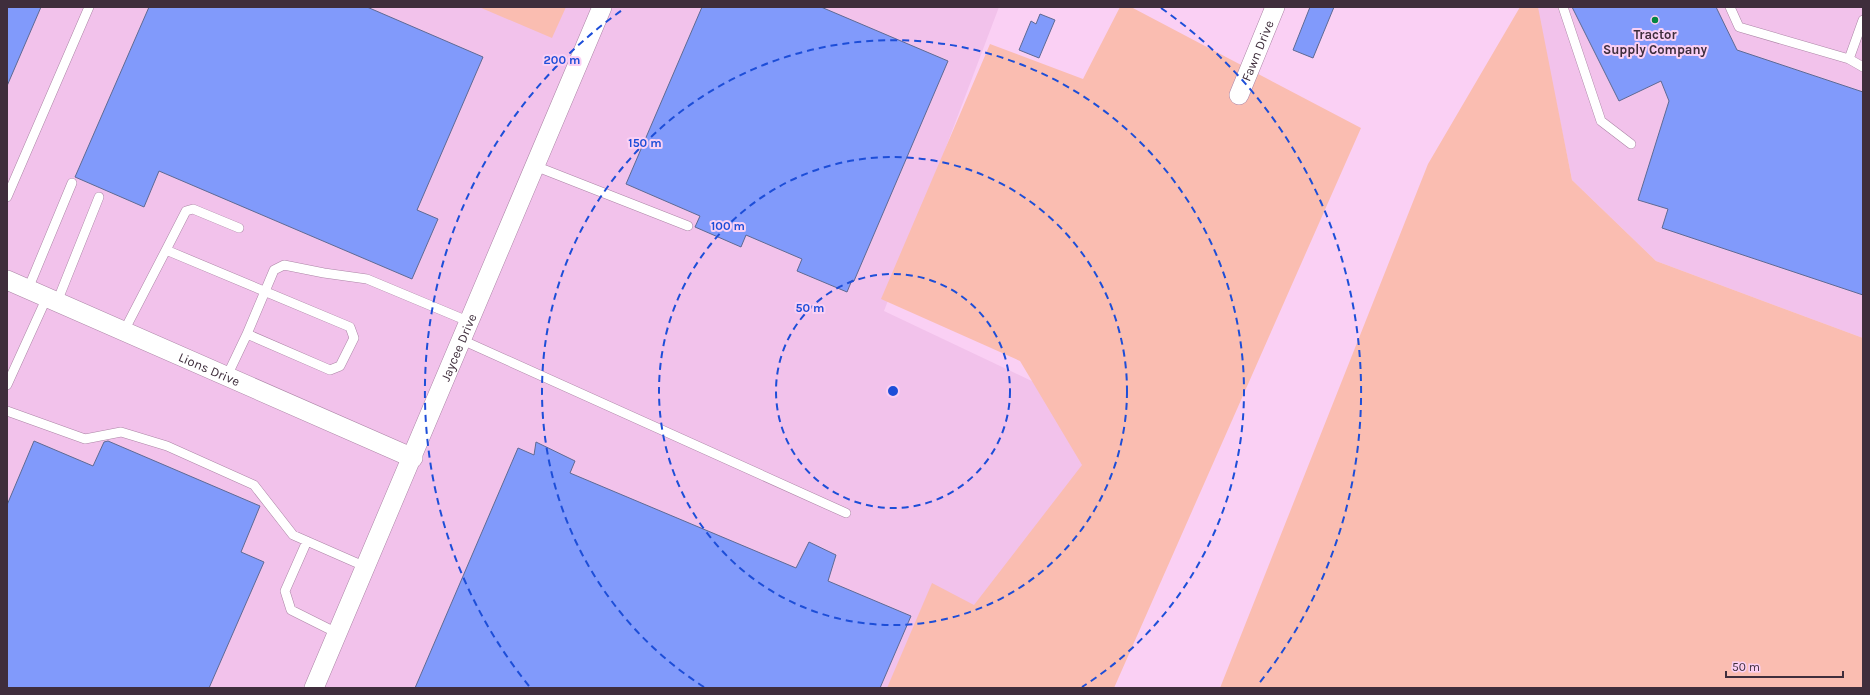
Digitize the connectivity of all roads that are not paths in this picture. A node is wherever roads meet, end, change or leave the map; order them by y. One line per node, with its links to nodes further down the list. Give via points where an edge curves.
1 (89, 7): 13 (lane)
2 (602, 7): 11 (street, Jaycee Drive)
3 (1275, 7): 9 (street, Fawn Drive)
4 (1563, 7): 10 (lane, via 1602,121)
5 (1730, 7): 7 (lane, via 1739,27)
6 (1863, 20): 7 (lane)
7 (1849, 59): 8 (lane)
8 (1863, 67)
9 (1239, 95)
10 (1631, 144)
11 (535, 166): 15 (lane); 22 (street, Jaycee Drive)
12 (72, 183): 19 (lane)
13 (7, 197)
14 (99, 197): 21 (lane)
15 (688, 226)
16 (239, 228): 17 (lane, via 193,209 186,211)
17 (166, 250): 20 (lane); 23 (lane)
18 (7, 280): 19 (street, Lions Drive)
19 (28, 289): 21 (street, Lions Drive)
20 (265, 292): 22 (lane, via 274,270 284,265 366,279); 24 (lane); 24 (lane, via 350,327 354,338 340,366 330,370)
21 (52, 300): 23 (street, Lions Drive); 27 (lane)
22 (470, 322): 25 (street, Jaycee Drive)
23 (124, 331): 26 (street, Lions Drive)
24 (248, 334): 26 (lane)
25 (462, 340): 29 (street, Jaycee Drive); 30 (lane)
26 (227, 376): 29 (street, Lions Drive)
27 (7, 385)
28 (7, 410): 31 (lane, via 85,439 121,432 167,446 254,485 293,535)
29 (412, 458): 32 (street, Jaycee Drive)
30 (846, 513)
31 (307, 541): 32 (lane); 33 (lane, via 285,591 291,610)
32 (366, 567): 33 (street, Jaycee Drive)
33 (338, 633): 34 (street, Jaycee Drive)
34 (314, 688)

